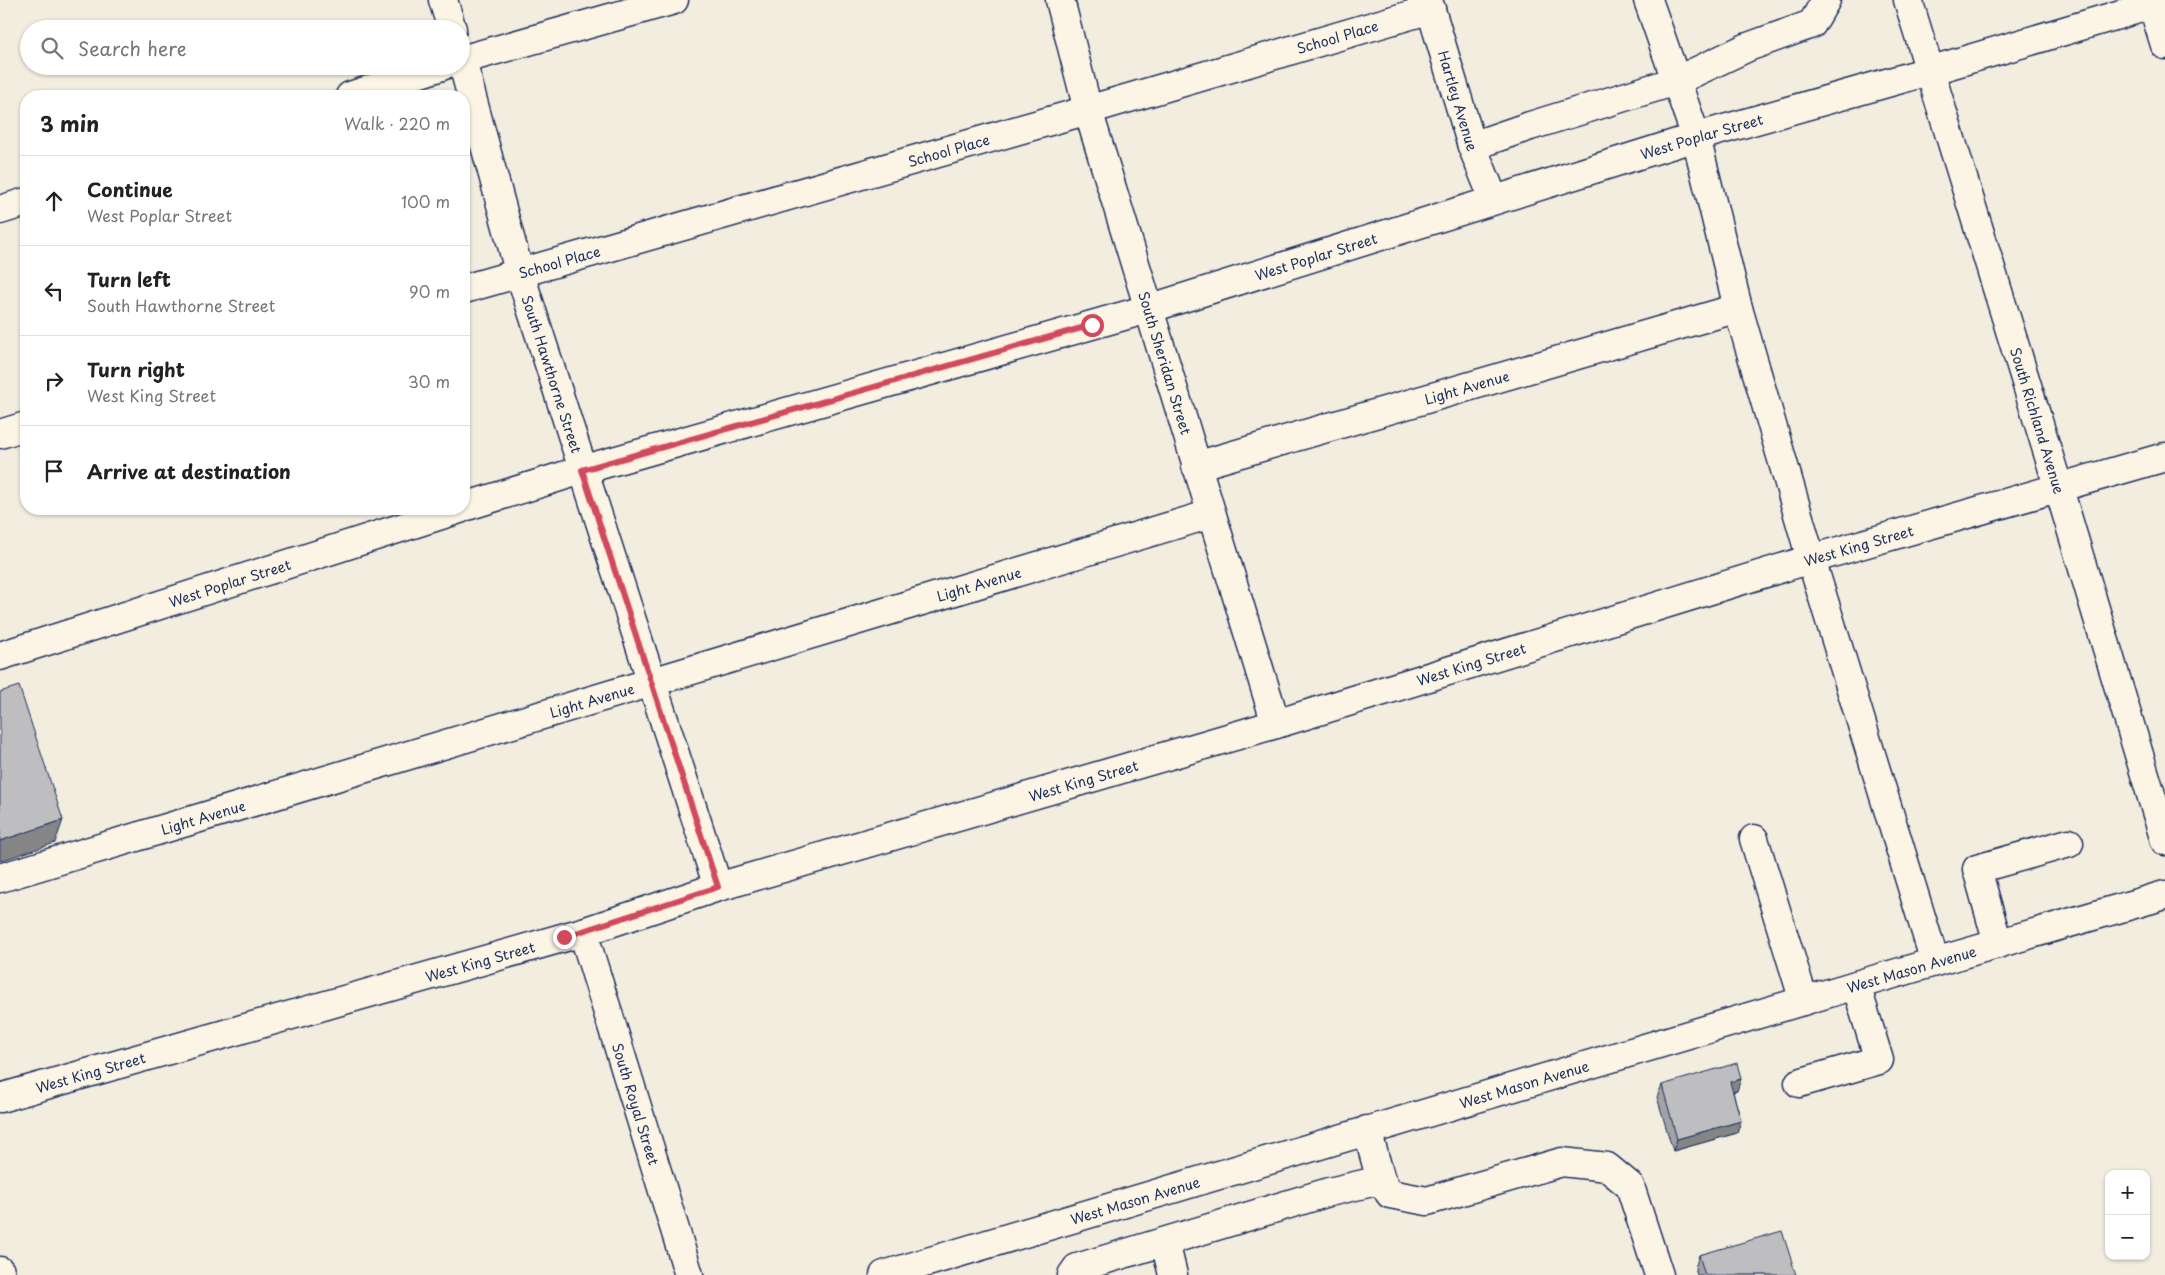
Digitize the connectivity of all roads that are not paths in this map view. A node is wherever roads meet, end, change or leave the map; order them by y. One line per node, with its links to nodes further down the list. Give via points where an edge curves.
1 (443, 0): 9 (street)
2 (674, 0): 11 (street)
3 (1060, 0): 19 (street, South Sheridan Street)
4 (1648, 0): 15 (street)
5 (1826, 0): 15 (street, via 1812,24 1748,47)
6 (1908, 0): 12 (street, South Richland Avenue)
7 (2156, 2): 10 (street); 12 (street, West Poplar Street)
8 (1429, 4): 19 (street, School Place); 21 (street, Hartley Avenue)
9 (449, 20)
10 (2165, 45)
11 (470, 57)
12 (1929, 71): 20 (street, West Poplar Street); 34 (street, South Richland Avenue)
13 (414, 75): 16 (street)
14 (461, 75): 17 (street, South Hawthorne Street)
15 (1676, 81): 20 (street); 21 (street)
16 (368, 90)
17 (466, 90)
18 (470, 105): 25 (street, South Hawthorne Street)
19 (1088, 110): 25 (street, School Place); 28 (street, South Sheridan Street)
20 (1696, 137): 22 (street, West Poplar Street); 27 (street)
21 (1472, 146): 22 (street, Hartley Avenue)
22 (1494, 200): 28 (street, West Poplar Street)
23 (20, 204): 24 (street)
24 (0, 210)
25 (519, 272): 26 (street, School Place); 33 (street, South Hawthorne Street)
26 (470, 287)
27 (1738, 308): 32 (street, Light Avenue); 38 (street)
28 (1148, 309): 32 (street, South Sheridan Street); 33 (street, West Poplar Street)
29 (20, 428): 30 (street)
30 (0, 434)
31 (2165, 457): 34 (street, West King Street)
32 (1196, 466): 36 (street, South Sheridan Street)
33 (582, 470): 35 (street, West Poplar Street); 40 (street, South Hawthorne Street)
34 (2060, 489): 38 (street, West King Street); 43 (street, South Richland Avenue)
35 (470, 505)
36 (1211, 514): 40 (street, Light Avenue); 41 (street, South Sheridan Street)
37 (441, 515): 39 (street, West Poplar Street)
38 (1811, 559): 41 (street, West King Street); 50 (street)
39 (0, 656)
40 (651, 683): 45 (street, Light Avenue); 46 (street, South Hawthorne Street)
41 (1276, 724): 46 (street, West King Street)
42 (1754, 840): 52 (street)
43 (2165, 841)
44 (2069, 843): 49 (street, via 1977,869)
45 (0, 878)
46 (718, 887): 48 (street, West King Street)
47 (2165, 896): 49 (street, West Mason Avenue)
48 (583, 932): 54 (street, West King Street); 60 (street, South Royal Street)
49 (1998, 944): 50 (street, West Mason Avenue)
50 (1935, 962): 51 (street, West Mason Avenue)
51 (1856, 985): 52 (street, West Mason Avenue); 53 (street, via 1879,1060)
52 (1804, 1001): 55 (street, West Mason Avenue)
53 (1800, 1083)
54 (0, 1098)
55 (1367, 1130): 56 (street); 61 (street, West Mason Avenue)
56 (1381, 1180): 57 (street, via 1329,1192); 64 (street, via 1390,1194 1427,1201 1562,1162 1606,1167 1630,1186)
57 (1164, 1242): 62 (street, via 1077,1268); 63 (street)
58 (0, 1270): 59 (street)
59 (2, 1275)
60 (689, 1275)
61 (884, 1275)
62 (1072, 1275)
63 (1173, 1275)
64 (1659, 1275)

